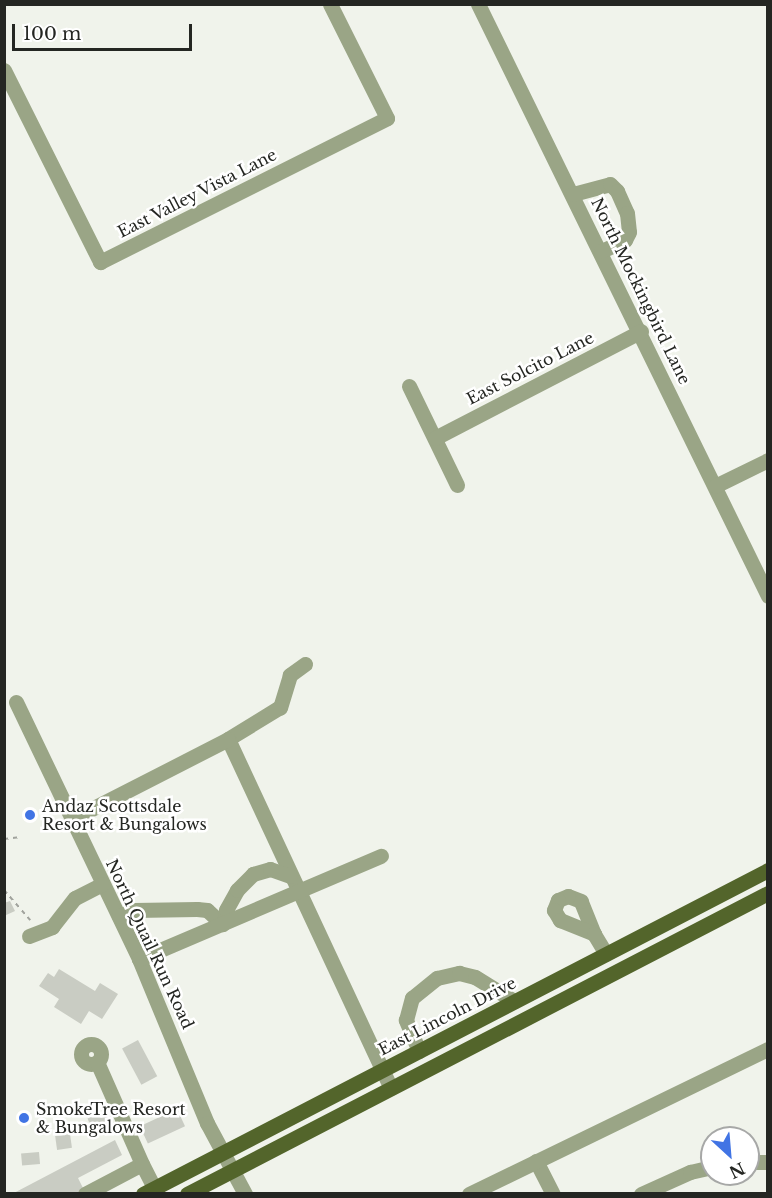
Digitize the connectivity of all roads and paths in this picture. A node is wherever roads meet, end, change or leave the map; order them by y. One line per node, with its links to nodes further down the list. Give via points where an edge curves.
1 (330, 4): 3 (street, East Valley Vista Lane, via 387,118 100,262)
2 (478, 4): 4 (street, North Mockingbird Lane)
3 (4, 70)
4 (573, 194): 5 (street, North Mockingbird Lane); 5 (street, via 610,184 617,191 627,213 629,232 625,240)
5 (601, 251): 6 (street, North Mockingbird Lane)
6 (641, 331): 8 (street, East Solcito Lane); 11 (street, North Mockingbird Lane)
7 (409, 386): 8 (street)
8 (435, 438): 10 (street)
9 (768, 460): 11 (street)
10 (457, 485)
11 (715, 486): 12 (street, North Mockingbird Lane)
12 (768, 596)
13 (305, 664): 15 (street, via 290,675 280,707)
14 (16, 702): 16 (street, North Quail Run Road)
15 (228, 739): 16 (street); 21 (street)
16 (72, 819): 22 (street, North Quail Run Road)
17 (21, 837): 18 (path)
18 (4, 838)
19 (381, 856): 24 (street)
20 (768, 870): 30 (main road, East Lincoln Drive)
21 (290, 876): 24 (street); 27 (street, via 270,869 253,874 237,890)
22 (103, 884): 26 (street, North Quail Run Road); 28 (street, via 75,898 52,927)
23 (4, 890): 28 (path)
24 (296, 892): 27 (street); 37 (street)
25 (768, 893): 32 (main road)
26 (119, 916): 27 (street, via 134,910 197,909 207,910); 31 (street, North Quail Run Road)
27 (223, 923): 31 (street)
28 (31, 929)
29 (594, 934): 30 (street)
30 (604, 955): 32 (main road); 33 (main road, East Lincoln Drive)
31 (139, 959): 39 (street, North Quail Run Road, via 207,1123)
32 (610, 974): 38 (main road)
33 (514, 1001): 35 (main road, East Lincoln Drive); 35 (street, via 459,973 437,978 412,998 406,1020)
34 (768, 1049): 40 (street)
35 (419, 1051): 37 (main road, East Lincoln Drive)
36 (97, 1062): 41 (street)
37 (382, 1070): 38 (street); 39 (main road, East Lincoln Drive)
38 (391, 1088): 42 (main road)
39 (225, 1152): 42 (street, North Quail Run Road); 44 (main road, East Lincoln Drive)
40 (536, 1161): 48 (street); 49 (street)
41 (142, 1164): 44 (street); 45 (street)
42 (233, 1169): 46 (main road); 47 (street, North Quail Run Road)
43 (700, 1170): 50 (street)
44 (151, 1192)
45 (85, 1194)
46 (187, 1194)
47 (245, 1194)
48 (470, 1194)
49 (553, 1194)
50 (641, 1194)

